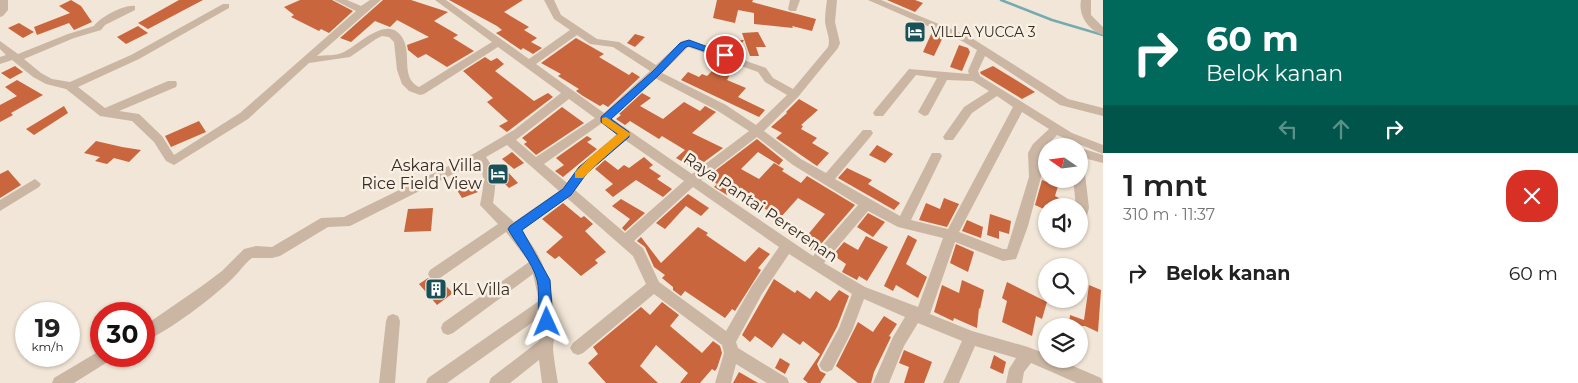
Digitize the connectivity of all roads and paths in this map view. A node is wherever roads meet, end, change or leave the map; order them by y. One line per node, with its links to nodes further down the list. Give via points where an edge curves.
1 (3, 0): 12 (street)
2 (339, 0): 11 (street)
3 (376, 0): 11 (street)
4 (440, 0): 15 (street, Raya Pantai Pererenan)
5 (549, 0): 13 (street, via 557,17)
6 (832, 0): 29 (street, via 833,48)
7 (873, 0): 17 (street, via 952,33)
8 (1086, 0): 14 (street, via 1083,7 1086,16)
9 (226, 6): 26 (street, via 135,57)
10 (132, 8): 18 (street, via 101,22 98,28)
11 (362, 10): 19 (street)
12 (0, 14)
13 (577, 30): 21 (street); 22 (street, via 594,42 615,44)
14 (1103, 32)
15 (498, 43): 19 (street, via 420,91 411,87 403,76 399,41 388,33 375,34 343,56); 21 (street, Raya Pantai Pererenan)
16 (0, 44): 18 (street)
17 (982, 50): 24 (street, via 973,71); 32 (street, via 1064,102)
18 (15, 57): 20 (street); 26 (street, via 43,79)
19 (306, 60): 33 (street, via 244,116 178,160 170,158 158,139 135,117)
20 (0, 61)
21 (529, 64): 28 (street, Raya Pantai Pererenan)
22 (656, 72): 29 (street, via 689,43 762,70 769,80); 35 (street); 37 (street)
23 (944, 76): 24 (street); 31 (street); 34 (street, via 913,72)
24 (976, 78): 27 (street)
25 (172, 84): 33 (street)
26 (70, 86): 33 (street)
27 (996, 91): 30 (street); 40 (street, via 968,110)
28 (569, 94): 35 (street, Raya Pantai Pererenan); 41 (street)
29 (794, 94): 37 (street)
30 (1020, 105): 36 (street); 56 (street)
31 (924, 112)
32 (1103, 112)
33 (104, 113)
34 (879, 113)
35 (603, 118): 38 (street, Raya Pantai Pererenan); 47 (street)
36 (1057, 128): 42 (street, via 1079,142); 56 (street, via 1035,151 1035,176 1022,228 1011,255 1003,255)
37 (757, 131): 48 (street); 49 (street)
38 (625, 134): 48 (street, Raya Pantai Pererenan); 51 (street, via 583,170)
39 (867, 134): 49 (street)
40 (949, 137)
41 (507, 140): 44 (street); 47 (street)
42 (1103, 150)
43 (1088, 154): 46 (street)
44 (479, 156): 55 (street, via 488,168 490,180 486,205); 67 (street, via 345,222 326,222 267,254 258,251 246,254 228,274)
45 (936, 156): 54 (street)
46 (1103, 159)
47 (534, 164): 51 (street)
48 (693, 180): 57 (street); 58 (street, Raya Pantai Pererenan)
49 (826, 180): 52 (street)
50 (35, 184): 53 (street)
51 (567, 192): 55 (street); 57 (street)
52 (866, 204): 54 (street); 60 (street)
53 (0, 206)
54 (904, 223): 56 (street)
55 (511, 226): 59 (street); 61 (street)
56 (951, 235): 65 (street)
57 (625, 241): 62 (street, via 638,252)
58 (787, 247): 60 (street, Raya Pantai Pererenan); 71 (street, via 757,290)
59 (536, 264): 64 (street, via 544,280); 68 (street)
60 (814, 264): 63 (street, Raya Pantai Pererenan)
61 (435, 274)
62 (654, 286): 71 (street); 72 (street)
63 (860, 291): 65 (street, Raya Pantai Pererenan); 75 (street, via 845,332)
64 (547, 303): 70 (street); 78 (street)
65 (919, 314): 69 (street, Raya Pantai Pererenan); 83 (street, via 898,342)
66 (393, 321): 77 (street)
67 (155, 327)
68 (448, 328)
69 (971, 338): 73 (street, Raya Pantai Pererenan); 84 (street)
70 (545, 346): 79 (street); 80 (street)
71 (730, 347): 81 (street); 82 (street)
72 (578, 348)
73 (1028, 354): 85 (street, via 1017,369); 86 (street, Raya Pantai Pererenan)
74 (90, 365): 76 (street)
75 (827, 365)
76 (60, 383)
77 (387, 383)
78 (434, 383)
79 (498, 383)
80 (550, 383)
81 (723, 383)
82 (781, 383)
83 (881, 383)
84 (951, 383)
85 (1014, 383)
86 (1095, 383)

